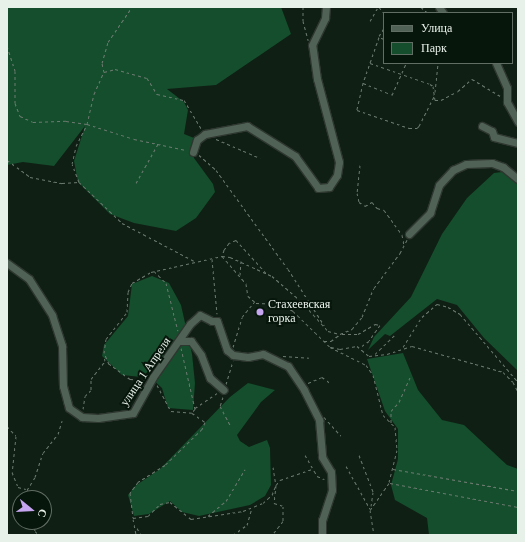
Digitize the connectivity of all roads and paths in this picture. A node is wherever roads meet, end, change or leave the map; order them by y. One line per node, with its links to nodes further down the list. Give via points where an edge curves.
1 (132, 7): 15 (path, via 108,42 102,63)
2 (303, 7): 9 (path, via 305,32)
3 (326, 7): 9 (street, via 325,18)
4 (378, 7): 5 (path)
5 (370, 21)
6 (383, 30): 7 (path)
7 (379, 37): 8 (path); 11 (path)
8 (383, 39)
9 (312, 45): 23 (street, via 317,79 339,162 337,175 329,187 318,188 295,156 247,126)
10 (7, 46): 21 (path, via 15,71 15,103 20,116 33,122 66,121)
11 (370, 63): 16 (path); 17 (path)
12 (405, 64): 16 (path)
13 (438, 64): 18 (path)
14 (496, 64): 19 (street, via 507,88)
15 (104, 72): 21 (path, via 94,94); 23 (path, via 115,69 147,78 157,94 184,100)
16 (400, 73): 17 (path, via 392,94); 18 (path, via 430,84)
17 (363, 83): 18 (path, via 357,110 409,128 420,126)
18 (435, 94): 19 (path, via 435,100 441,100 476,79)
19 (507, 102): 20 (street)
20 (518, 122)
21 (87, 124): 25 (path); 31 (path, via 82,130 72,164)
22 (482, 126): 24 (street, via 492,131 494,137)
23 (205, 134): 26 (street, via 197,140); 27 (path)
24 (518, 143)
25 (158, 144): 26 (path); 32 (path)
26 (193, 152): 44 (path, via 209,161 216,170 284,264)
27 (260, 158)
28 (7, 160): 31 (path, via 30,177 62,183)
29 (360, 165): 34 (path, via 357,185 359,202 365,206 372,202 377,208 384,210 402,235)
30 (518, 179): 33 (street, via 503,167 492,164 466,164 453,170 439,185 430,213)
31 (79, 182): 38 (path, via 122,222)
32 (136, 183)
33 (409, 234): 34 (path)
34 (404, 246): 45 (path, via 374,288 362,317 352,329)
35 (222, 256): 36 (path); 37 (path); 40 (path, via 229,243 236,240 256,258); 41 (path)
36 (212, 259): 38 (path); 43 (path)
37 (241, 261): 40 (path); 41 (path, via 243,271)
38 (194, 262): 52 (path, via 154,271 132,283 128,292 127,312 106,339)
39 (7, 264): 67 (street, via 29,278 52,315 62,346 63,386 69,408)
40 (267, 274): 44 (path, via 301,301)
41 (240, 276): 42 (path, via 246,284 248,296)
42 (254, 301): 48 (path, via 280,304 293,311); 53 (path, via 242,317)
43 (217, 321): 47 (street, улица 1 Апреля, via 200,315 190,324); 53 (street, via 224,343)
44 (326, 328): 45 (path)
45 (341, 334): 48 (path, via 331,342); 51 (path, via 358,334 375,324 380,325 369,341)
46 (396, 334): 54 (path)
47 (180, 341): 57 (street, улица 1 Апреля); 62 (street, via 191,341 201,355 210,378)
48 (324, 341): 49 (path)
49 (330, 347): 51 (path, via 340,349 352,345); 69 (path, via 366,365 373,375 383,415)
50 (403, 347): 54 (path, via 387,354); 60 (path, via 422,317 437,304 448,307 460,314); 63 (path, via 412,346 503,372)
51 (359, 348): 54 (path, via 364,354)
52 (104, 353): 57 (path, via 110,364 130,379 146,380); 67 (path, via 105,362 94,374 91,390 85,396)
53 (231, 354): 55 (street, via 248,357 262,354); 62 (path, via 232,370)
54 (375, 354)
55 (272, 357): 56 (path); 61 (street, via 288,366)
56 (309, 358)
57 (153, 377): 67 (street, улица 1 Апреля, via 133,413); 89 (path, via 171,412 192,412 205,422 202,429 165,465 138,482 130,493)
58 (410, 377): 69 (path, via 399,402 391,411)
59 (329, 382): 61 (path, via 322,377)
60 (518, 382)
61 (301, 385): 65 (street)
62 (224, 390): 66 (path)
63 (518, 392)
64 (222, 398): 70 (path, via 220,406)
65 (312, 408): 72 (path); 80 (street, via 319,420 322,457 331,472)
66 (195, 409)
67 (82, 418)
68 (62, 421): 83 (path, via 58,434 44,453)
69 (391, 423): 77 (path, via 395,427 398,450)
70 (230, 425)
71 (7, 426): 83 (path, via 16,436 12,472 18,487)
72 (341, 436)
73 (305, 455): 78 (path)
74 (359, 456): 87 (path, via 373,492)
75 (346, 466): 87 (path)
76 (272, 467): 82 (path)
77 (392, 468): 81 (path); 84 (path)
78 (312, 469): 80 (path, via 322,479); 82 (path, via 280,480)
79 (245, 470): 88 (path, via 226,501)
80 (331, 478): 95 (street, via 332,490 322,520)
81 (389, 483): 85 (path); 87 (path)
82 (276, 485): 86 (path, via 272,495); 94 (path, via 274,503 283,506 283,520)
83 (27, 490)
84 (518, 491)
85 (518, 506)
86 (252, 508): 88 (path); 93 (path, via 247,525)
87 (370, 510): 96 (path)
88 (207, 517): 89 (path, via 191,518 170,502 160,504 148,516)
89 (133, 518): 90 (path)
90 (136, 527): 91 (path); 92 (path)
91 (136, 535)
92 (141, 535)
93 (233, 535)
94 (272, 535)
95 (322, 535)
96 (374, 535)

